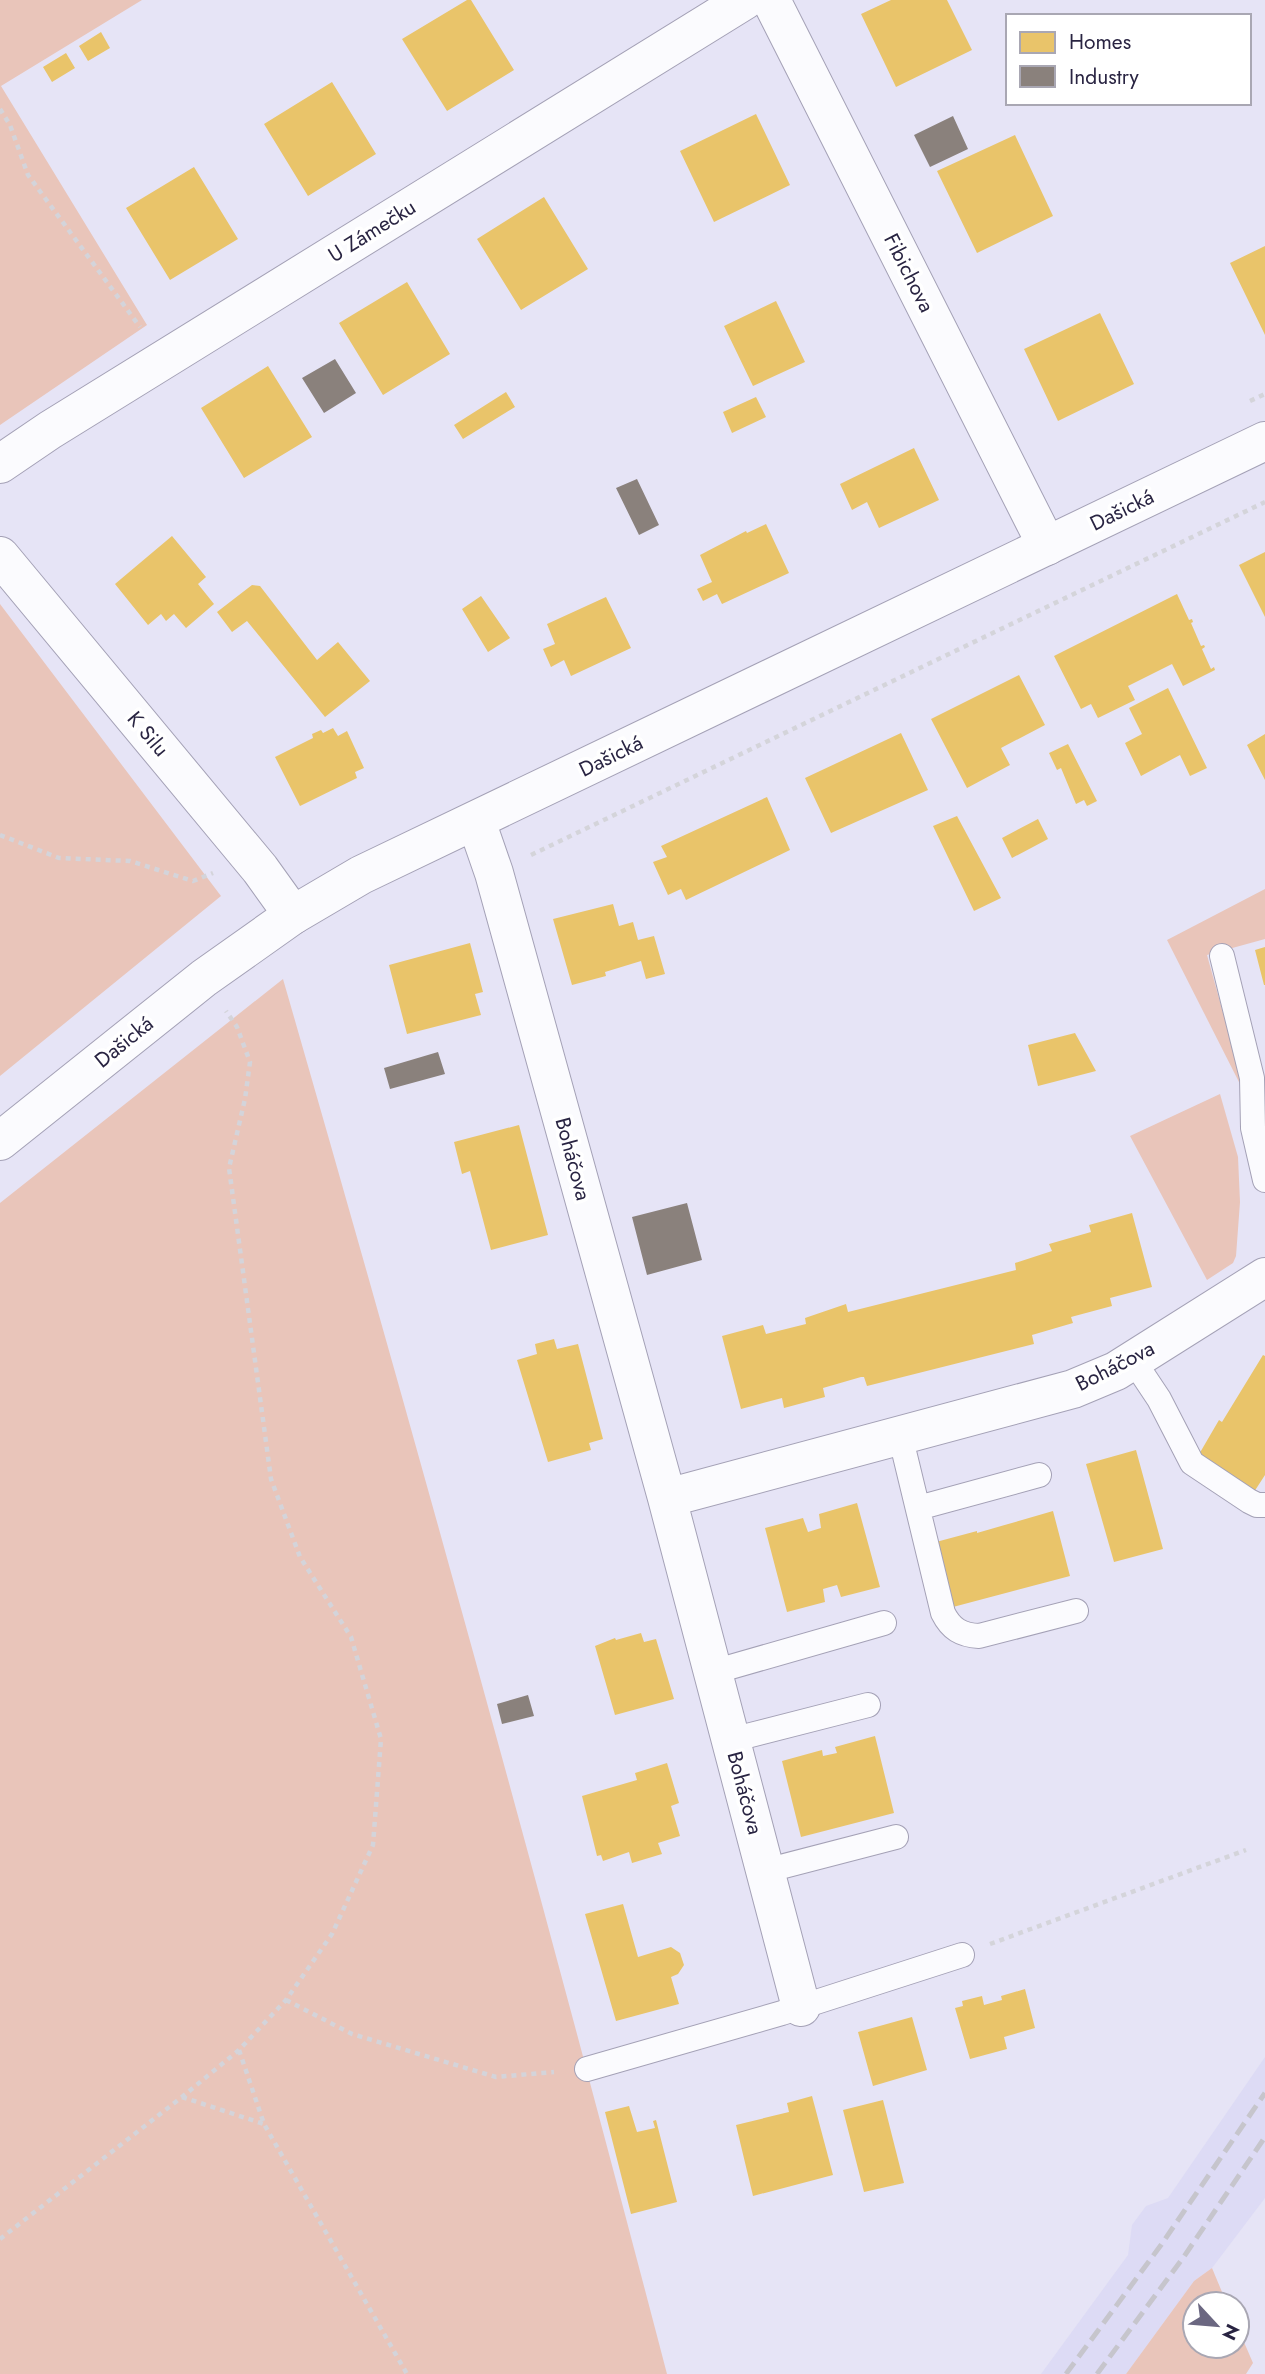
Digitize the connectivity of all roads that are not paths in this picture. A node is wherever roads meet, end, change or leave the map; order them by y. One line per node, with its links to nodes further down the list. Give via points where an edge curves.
1 (745, 0): 4 (street, U Zámečku)
2 (771, 0): 5 (street, Fibichova)
3 (1265, 441): 5 (street, Dašická)
4 (0, 464)
5 (1047, 546): 7 (street, Dašická)
6 (0, 556): 8 (street, K Silu, via 260,869)
7 (476, 821): 8 (street, Dašická, via 361,875); 16 (street, Boháčova)
8 (293, 915): 10 (street, Dašická, via 204,978)
9 (1222, 956): 11 (lane, via 1252,1078 1253,1128)
10 (0, 1142)
11 (1265, 1180)
12 (1265, 1277): 13 (street, Boháčova)
13 (1133, 1360): 14 (street, Boháčova, via 1073,1389); 17 (lane, via 1192,1463 1249,1501)
14 (900, 1435): 16 (street, Boháčova); 18 (lane)
15 (1039, 1475): 18 (lane)
16 (667, 1498): 21 (street, Boháčova)
17 (1265, 1505)
18 (918, 1508): 19 (lane, via 943,1613 957,1631 979,1636)
19 (1076, 1611)
20 (884, 1623): 21 (lane)
21 (713, 1672): 23 (street, Boháčova)
22 (868, 1705): 23 (lane)
23 (731, 1740): 25 (street, Boháčova)
24 (896, 1836): 25 (lane)
25 (765, 1871): 27 (street, Boháčova)
26 (962, 1955): 27 (lane)
27 (801, 2007): 28 (lane)
28 (587, 2069)

